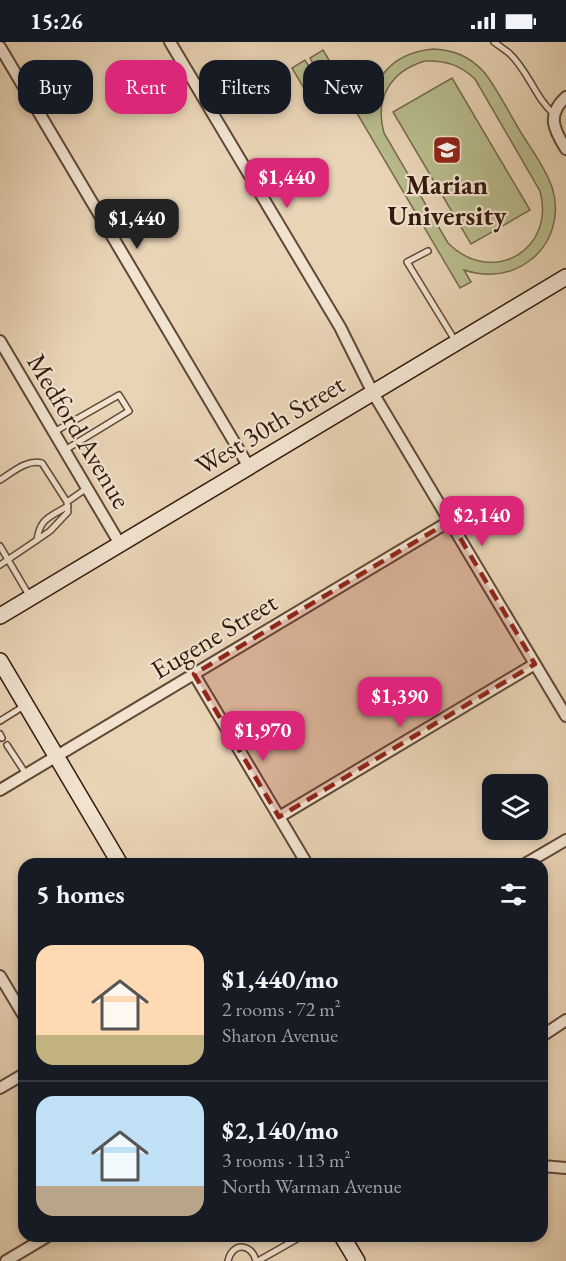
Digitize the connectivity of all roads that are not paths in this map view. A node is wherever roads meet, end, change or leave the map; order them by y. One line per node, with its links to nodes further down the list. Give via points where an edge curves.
1 (170, 42): 11 (street, via 340,327)
2 (494, 42): 5 (lane, via 510,54)
3 (0, 47): 14 (street)
4 (566, 97): 5 (street)
5 (554, 114): 6 (street, via 556,132)
6 (566, 149)
7 (428, 250): 10 (lane, via 407,262)
8 (566, 278): 10 (main road, West 30th Street)
9 (0, 341): 12 (street, Medford Avenue)
10 (456, 343): 11 (main road, West 30th Street)
11 (373, 393): 14 (main road, West 30th Street); 18 (street)
12 (54, 432): 13 (street, Medford Avenue); 13 (lane, via 119,395 129,411)
13 (64, 450): 16 (street, Medford Avenue)
14 (249, 467): 20 (main road, West 30th Street)
15 (0, 480): 17 (lane, via 29,462 42,463)
16 (87, 488): 17 (lane); 20 (street, Medford Avenue)
17 (67, 504): 19 (lane, via 44,520); 19 (lane, via 64,518)
18 (450, 521): 27 (street); 28 (street, Eugene Street)
19 (37, 540): 22 (lane)
20 (120, 544): 24 (main road, West 30th Street)
21 (0, 546): 22 (lane)
22 (8, 560): 23 (lane); 24 (lane)
23 (0, 564)
24 (30, 598): 25 (main road, West 30th Street)
25 (0, 616)
26 (0, 661): 29 (main road)
27 (535, 664): 30 (street); 36 (street)
28 (194, 674): 33 (street, Eugene Street); 36 (street)
29 (26, 705): 31 (lane); 33 (main road)
30 (566, 716)
31 (0, 720)
32 (7, 745): 34 (lane)
33 (56, 756): 34 (street, Eugene Street); 38 (main road)
34 (26, 774): 35 (street, Eugene Street)
35 (0, 790)
36 (279, 817): 39 (street)
37 (566, 840): 40 (street)
38 (116, 858)
39 (303, 858)
40 (535, 858)
41 (0, 976): 42 (street)
42 (18, 1006)
43 (566, 1020): 44 (street)
44 (548, 1032)
45 (18, 1078): 46 (street)
46 (0, 1088)
47 (548, 1166): 48 (street)
48 (566, 1168)
49 (38, 1242): 52 (street)
50 (291, 1242): 54 (lane)
51 (347, 1242): 55 (main road)
52 (6, 1261)
53 (228, 1261): 54 (lane, via 232,1251 243,1247 253,1252)
54 (257, 1261)
55 (357, 1261)

